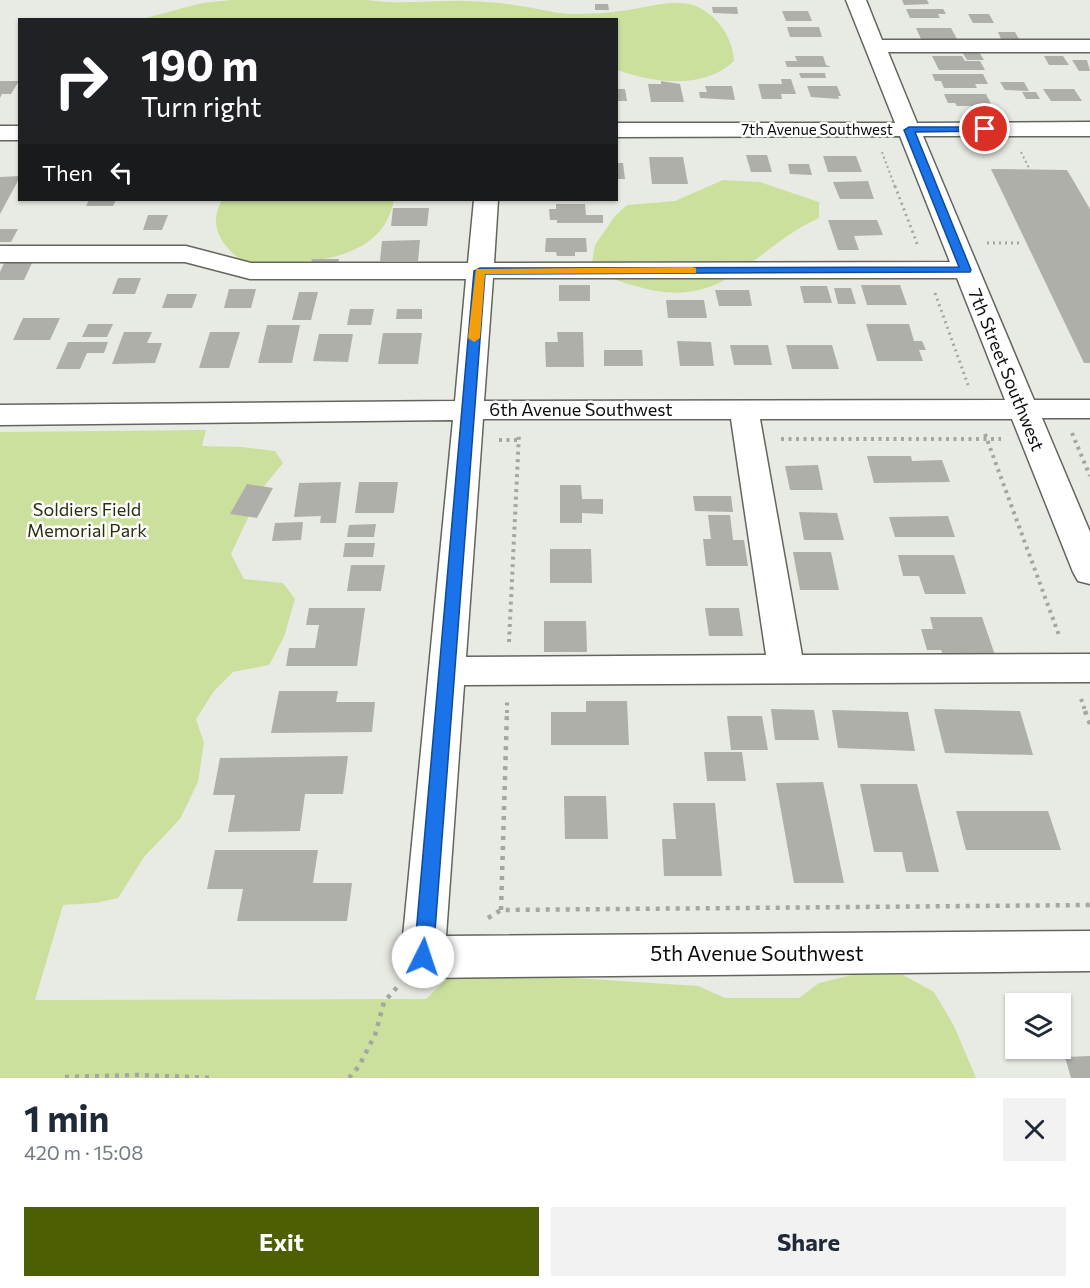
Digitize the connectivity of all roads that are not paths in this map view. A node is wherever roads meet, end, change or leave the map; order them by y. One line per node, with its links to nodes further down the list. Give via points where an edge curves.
1 (856, 0): 2 (street, 7th Street Southwest)
2 (875, 46): 3 (street); 6 (street, 7th Street Southwest)
3 (1090, 46)
4 (1090, 129): 6 (street, 7th Avenue Southwest)
5 (618, 130): 6 (street, 7th Avenue Southwest)
6 (909, 130): 11 (street, 7th Street Southwest)
7 (18, 132): 8 (street)
8 (0, 133)
9 (486, 201): 12 (street)
10 (0, 254): 12 (street, via 186,254 250,271)
11 (966, 270): 12 (street); 14 (street, 7th Street Southwest)
12 (480, 271): 15 (street)
13 (1090, 408): 14 (street, 6th Avenue Southwest)
14 (1022, 409): 17 (street, 6th Avenue Southwest); 18 (street, 7th Street Southwest)
15 (467, 410): 16 (street, 6th Avenue Southwest); 17 (street, 6th Avenue Southwest); 21 (street)
16 (0, 415)
17 (746, 424): 20 (street)
18 (1090, 572)
19 (1080, 668): 20 (street)
20 (786, 670): 21 (street)
21 (446, 671): 22 (street, 5th Avenue Southwest, via 423,957)
22 (1090, 951)

